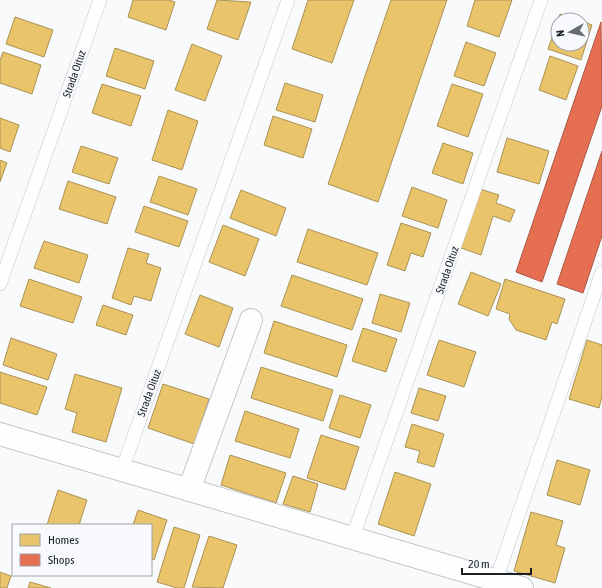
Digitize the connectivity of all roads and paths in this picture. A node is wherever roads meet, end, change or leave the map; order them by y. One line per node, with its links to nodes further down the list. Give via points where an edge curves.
1 (100, 0): 5 (lane, Strada Oituz)
2 (288, 0): 8 (lane, Strada Oituz)
3 (541, 0): 10 (lane, Strada Oituz)
4 (602, 272): 11 (lane)
5 (0, 284)
6 (251, 320): 9 (street)
7 (0, 434): 8 (street)
8 (122, 470): 9 (street)
9 (189, 490): 10 (street)
10 (352, 539): 11 (street)
11 (496, 580): 12 (street)
12 (522, 588)

